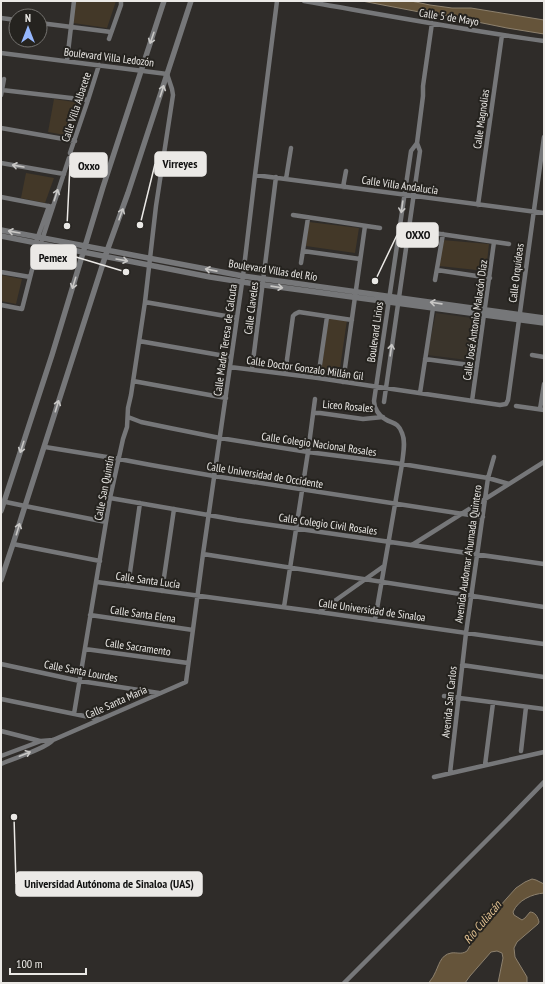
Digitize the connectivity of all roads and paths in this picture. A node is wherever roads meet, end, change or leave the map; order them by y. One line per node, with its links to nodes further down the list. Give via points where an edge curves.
1 (74, 1): 9 (street)
2 (121, 1): 10 (street)
3 (164, 1): 17 (street, one-way to 17)
4 (191, 1): 18 (street)
5 (277, 1): 31 (street, Calle Madre Teresa de Calcuta)
6 (304, 1): 8 (street, Calle 5 de Mayo)
7 (48, 24): 9 (street)
8 (432, 24): 11 (street, Calle 5 de Mayo); 25 (street, Boulevard Lirios, via 422,86)
9 (71, 27): 10 (street); 15 (street)
10 (111, 32): 12 (street)
11 (502, 35): 13 (street, Calle 5 de Mayo); 38 (street, Calle Magnolias)
12 (109, 39)
13 (544, 41)
14 (1, 53): 15 (street, Boulevard Villa Ledozón)
15 (67, 61): 16 (street, Boulevard Villa Ledozón)
16 (98, 66): 17 (street, Boulevard Villa Ledozón); 21 (street, Calle Villa Albacete)
17 (141, 70): 18 (street, Boulevard Villa Ledozón); 53 (street)
18 (167, 74): 55 (street, one-way to 18); 56 (street, Calle San Quintín, via 173,95)
19 (4, 79): 20 (street)
20 (2, 92): 21 (street)
21 (88, 100): 24 (street, Calle Villa Albacete)
22 (1, 128): 24 (street)
23 (544, 137): 28 (street, Calle Orquídeas)
24 (74, 141): 30 (street, Calle Villa Albacete)
25 (417, 144): 35 (street, Boulevard Lirios, via 411,151); 36 (street, Boulevard Lirios, via 420,151)
26 (290, 148): 33 (street)
27 (1, 163): 30 (street, one-way to 27)
28 (542, 166): 40 (street, Calle Orquídeas)
29 (346, 172): 34 (street)
30 (64, 174): 39 (street, Calle Villa Albacete, one-way to 30)
31 (254, 175): 32 (street, Calle Villa Andalucía); 63 (street, Calle Madre Teresa de Calcuta)
32 (276, 177): 33 (street, Calle Villa Andalucía); 68 (street, Calle Claveles)
33 (286, 179): 34 (street, Calle Villa Andalucía)
34 (343, 186): 35 (street, Calle Villa Andalucía)
35 (404, 194): 36 (street, Calle Villa Andalucía); 70 (street, Boulevard Lirios, one-way to 70)
36 (413, 196): 38 (street, Calle Villa Andalucía); 71 (street, Boulevard Lirios)
37 (1, 197): 39 (street)
38 (478, 205): 40 (street, Calle Villa Andalucía)
39 (51, 207): 50 (street, Calle Villa Albacete)
40 (533, 212): 41 (street, Calle Villa Andalucía); 77 (street, Calle Orquídeas)
41 (544, 213)
42 (292, 215): 43 (street)
43 (308, 218): 44 (street); 54 (street)
44 (365, 226): 45 (street); 57 (street)
45 (380, 228)
46 (1, 230): 50 (street, Boulevard Villas del Río, one-way to 46)
47 (427, 232): 48 (street)
48 (443, 234): 51 (street); 61 (street)
49 (1, 236): 50 (street, Boulevard Villas del Río)
50 (39, 240): 53 (street, Boulevard Villas del Río)
51 (494, 242): 52 (street); 65 (street, Calle José Antonio Malacón Díaz)
52 (509, 244)
53 (84, 249): 55 (street, Boulevard Villas del Río); 120 (street, one-way to 120)
54 (303, 251): 57 (street); 58 (street)
55 (107, 254): 56 (street, Boulevard Villas del Río); 59 (street, Boulevard Villas del Río, one-way to 59); 108 (street, one-way to 55)
56 (150, 258): 59 (street, Calle San Quintín); 63 (street, Boulevard Villas del Río, one-way to 56)
57 (360, 259): 69 (street)
58 (301, 263)
59 (149, 265): 67 (street, Boulevard Villas del Río); 72 (street, Calle San Quintín)
60 (33, 266): 64 (street)
61 (437, 270): 65 (street); 66 (street)
62 (1, 272): 64 (street)
63 (243, 276): 67 (street, Calle Madre Teresa de Calcuta); 68 (street, Boulevard Villas del Río)
64 (30, 277): 73 (street, via 22,309)
65 (490, 278): 75 (street, Calle José Antonio Malacón Díaz)
66 (435, 280)
67 (242, 282): 68 (street, Boulevard Villas del Río); 78 (street, Calle Madre Teresa de Calcuta)
68 (263, 282): 69 (street, Boulevard Villas del Río); 89 (street, Calle Claveles)
69 (355, 295): 70 (street, Boulevard Villas del Río); 80 (street)
70 (389, 299): 71 (street, Boulevard Villas del Río); 95 (street, Boulevard Lirios)
71 (398, 300): 74 (street, Boulevard Villas del Río); 75 (street, Boulevard Villas del Río, one-way to 71); 96 (street, Boulevard Lirios, one-way to 71)
72 (145, 302): 78 (street); 82 (street, Calle San Quintín)
73 (1, 305)
74 (433, 308): 75 (street, Boulevard Villas del Río); 86 (street)
75 (485, 313): 77 (street, Boulevard Villas del Río); 87 (street, Calle José Antonio Malacón Díaz)
76 (327, 316): 80 (street); 90 (street, via 300,312 293,316); 91 (street)
77 (520, 317): 79 (street, Boulevard Villas del Río); 81 (street, Boulevard Villas del Río); 100 (street, Calle Orquídeas, via 507,402 500,405)
78 (237, 318): 84 (street, Calle Madre Teresa de Calcuta)
79 (544, 318)
80 (352, 320): 93 (street)
81 (544, 323)
82 (139, 341): 84 (street); 92 (street, Calle San Quintín)
83 (532, 355): 85 (street)
84 (231, 357): 88 (street, Calle Madre Teresa de Calcuta)
85 (544, 357)
86 (425, 359): 87 (street); 97 (street)
87 (477, 366): 100 (street, Calle José Antonio Malacón Díaz)
88 (230, 367): 89 (street, Calle Doctor Gonzalo Millán Gil); 98 (street, Calle Madre Teresa de Calcuta)
89 (252, 369): 90 (street, Calle Doctor Gonzalo Millán Gil)
90 (285, 374): 91 (street, Calle Doctor Gonzalo Millán Gil)
91 (318, 378): 93 (street, Calle Doctor Gonzalo Millán Gil)
92 (133, 381): 98 (street); 105 (street, Calle San Quintín)
93 (343, 382): 95 (street, Calle Doctor Gonzalo Millán Gil)
94 (544, 384): 103 (street)
95 (377, 387): 96 (street, Calle Doctor Gonzalo Millán Gil); 106 (street, Boulevard Lirios, via 374,405)
96 (386, 388): 97 (street); 101 (street, Boulevard Lirios)
97 (420, 393): 100 (street)
98 (226, 398): 107 (street, Calle Madre Teresa de Calcuta)
99 (315, 399): 104 (street)
100 (472, 401)
101 (384, 402)
102 (516, 406): 103 (street)
103 (542, 409)
104 (313, 414): 106 (street, Liceo Rosales, via 363,419); 109 (street)
105 (128, 417): 107 (street, Calle Colegio Nacional Rosales); 111 (street, Calle San Quintín)
106 (383, 417): 113 (street, via 395,423 402,432)
107 (220, 438): 109 (street, Calle Colegio Nacional Rosales); 114 (street, Calle Madre Teresa de Calcuta)
108 (45, 447): 111 (street, Calle Universidad de Occidente); 123 (street)
109 (308, 452): 113 (street, Calle Colegio Nacional Rosales); 117 (street)
110 (494, 457): 115 (street, Avenida Audomar Ahumada Quintero)
111 (119, 459): 114 (street, Calle Universidad de Occidente); 118 (street, Calle San Quintín)
112 (544, 462): 116 (street)
113 (402, 464): 115 (street, Calle Colegio Nacional Rosales); 122 (street)
114 (214, 476): 117 (street, Calle Universidad de Occidente); 127 (street, Calle Madre Teresa de Calcuta)
115 (488, 478): 116 (street, Calle Colegio Nacional Rosales); 119 (street, Avenida Audomar Ahumada Quintero)
116 (509, 484): 119 (street)
117 (302, 489): 122 (street, Calle Universidad de Occidente); 130 (street)
118 (110, 498): 121 (street, Calle Colegio Civil Rosales); 129 (street, Calle San Quintín)
119 (485, 499): 126 (street); 128 (street, Avenida Audomar Ahumada Quintero)
120 (3, 501): 123 (street); 125 (street)
121 (140, 503): 124 (street, Calle Colegio Civil Rosales); 144 (street)
122 (395, 504): 126 (street, Calle Universidad de Occidente); 131 (street)
123 (24, 506): 129 (street); 132 (street, one-way to 123)
124 (174, 509): 127 (street, Calle Colegio Civil Rosales); 145 (street)
125 (1, 511)
126 (461, 513): 128 (street, Calle Universidad de Occidente); 133 (street)
127 (208, 516): 130 (street, Calle Colegio Civil Rosales); 134 (street, Calle Madre Teresa de Calcuta)
128 (483, 517): 135 (street, Avenida Audomar Ahumada Quintero)
129 (106, 522): 136 (street, Calle San Quintín)
130 (296, 529): 131 (street, Calle Colegio Civil Rosales); 139 (street)
131 (388, 542): 133 (street, Calle Colegio Civil Rosales); 138 (street)
132 (13, 544): 136 (street); 140 (street)
133 (411, 545): 135 (street, Calle Colegio Civil Rosales)
134 (203, 554): 139 (street); 146 (street, Calle Madre Teresa de Calcuta)
135 (477, 555): 137 (street, Calle Colegio Civil Rosales); 147 (street, Avenida Audomar Ahumada Quintero)
136 (100, 561): 142 (street, Calle San Quintín)
137 (544, 564)
138 (384, 566): 141 (street); 143 (street)
139 (290, 568): 141 (street); 148 (street)
140 (1, 580)
141 (365, 580): 143 (street); 150 (street)
142 (97, 582): 144 (street, Calle Santa Lucía); 151 (street, Calle San Quintín)
143 (382, 582): 147 (street); 152 (street)
144 (128, 586): 145 (street, Calle Santa Lucía)
145 (162, 590): 146 (street, Calle Santa Lucía)
146 (197, 595): 148 (street, Calle Universidad de Sinaloa); 153 (street, Calle Madre Teresa de Calcuta)
147 (471, 596): 149 (street); 154 (street, Avenida Audomar Ahumada Quintero)
148 (284, 607): 150 (street, Calle Universidad de Sinaloa)
149 (544, 607)
150 (319, 612): 152 (street, Calle Universidad de Sinaloa)
151 (90, 616): 153 (street, Calle Santa Elena); 156 (street, Calle San Quintín)
152 (375, 620): 154 (street, Calle Universidad de Sinaloa)
153 (193, 630): 157 (street, Calle Madre Teresa de Calcuta)
154 (466, 633): 155 (street, Calle Universidad de Sinaloa); 159 (street, Avenida San Carlos)
155 (544, 644)
156 (85, 649): 157 (street, Calle Sacramento); 161 (street, Calle San Quintín)
157 (188, 663): 162 (street, Calle Madre Teresa de Calcuta)
158 (1, 664): 161 (street, Calle Santa Lourdes)
159 (462, 665): 160 (street); 165 (street, Avenida San Carlos)
160 (544, 677)
161 (80, 681): 163 (street, Calle Santa Lourdes); 170 (street, Calle San Quintín)
162 (186, 682): 163 (street, Calle Santa María)
163 (159, 693): 171 (street, Calle Santa María)
164 (444, 696): 165 (street)
165 (459, 698): 167 (street); 180 (street, Avenida San Carlos)
166 (1, 699): 170 (street)
167 (493, 703): 168 (street); 179 (street)
168 (526, 707): 169 (street); 175 (street)
169 (544, 709)
170 (74, 714): 171 (street)
171 (100, 719): 174 (street, Calle Santa María)
172 (1, 731): 173 (street)
173 (41, 742): 174 (street); 177 (street)
174 (51, 742): 178 (street, Calle Santa María, one-way to 174)
175 (520, 752)
176 (544, 752): 179 (street)
177 (1, 756)
178 (1, 764)
179 (485, 765): 180 (street)
180 (450, 773): 181 (street)
181 (434, 777)
182 (544, 782): 183 (street)
183 (344, 983)

